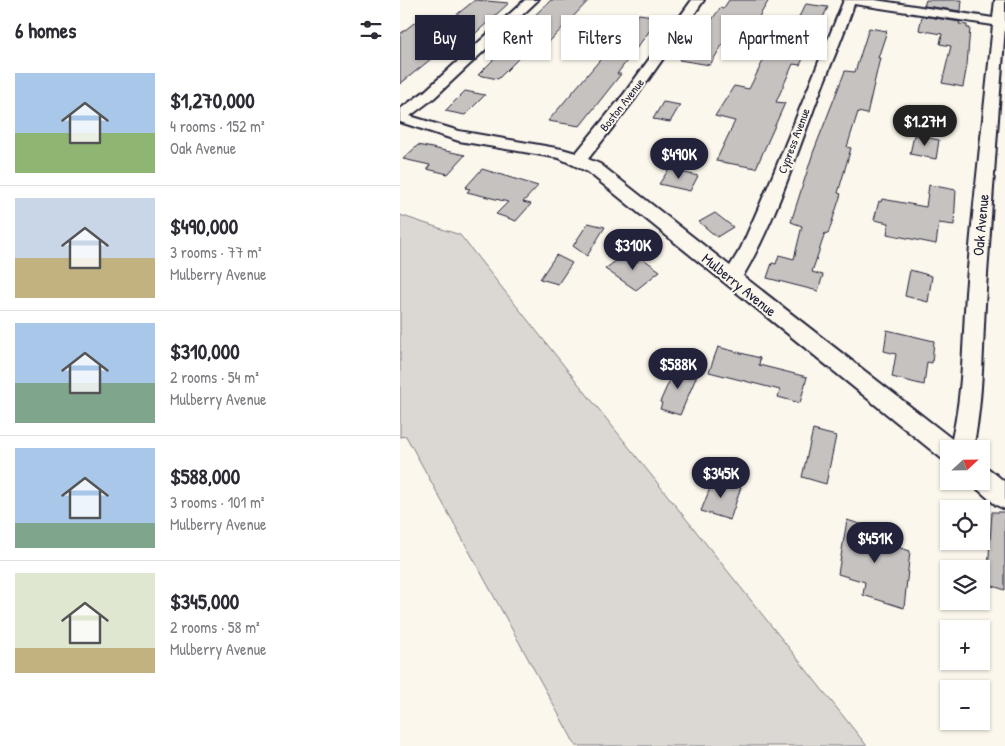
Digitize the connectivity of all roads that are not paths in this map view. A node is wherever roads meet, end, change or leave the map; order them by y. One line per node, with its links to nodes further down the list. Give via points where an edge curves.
1 (532, 0): 6 (street, via 429,95)
2 (698, 0): 7 (street, Boston Avenue, via 634,90)
3 (850, 0): 5 (street); 8 (street, Cypress Avenue, via 750,249)
4 (1001, 0): 5 (street, Oak Avenue)
5 (1001, 22): 9 (street, Oak Avenue)
6 (400, 116): 7 (street, Mulberry Avenue, via 447,132 562,154)
7 (578, 160): 8 (street, Mulberry Avenue, via 594,168)
8 (732, 279): 10 (street, Mulberry Avenue)
9 (963, 440)
10 (940, 444)
11 (990, 484): 12 (street)
12 (1005, 497)

